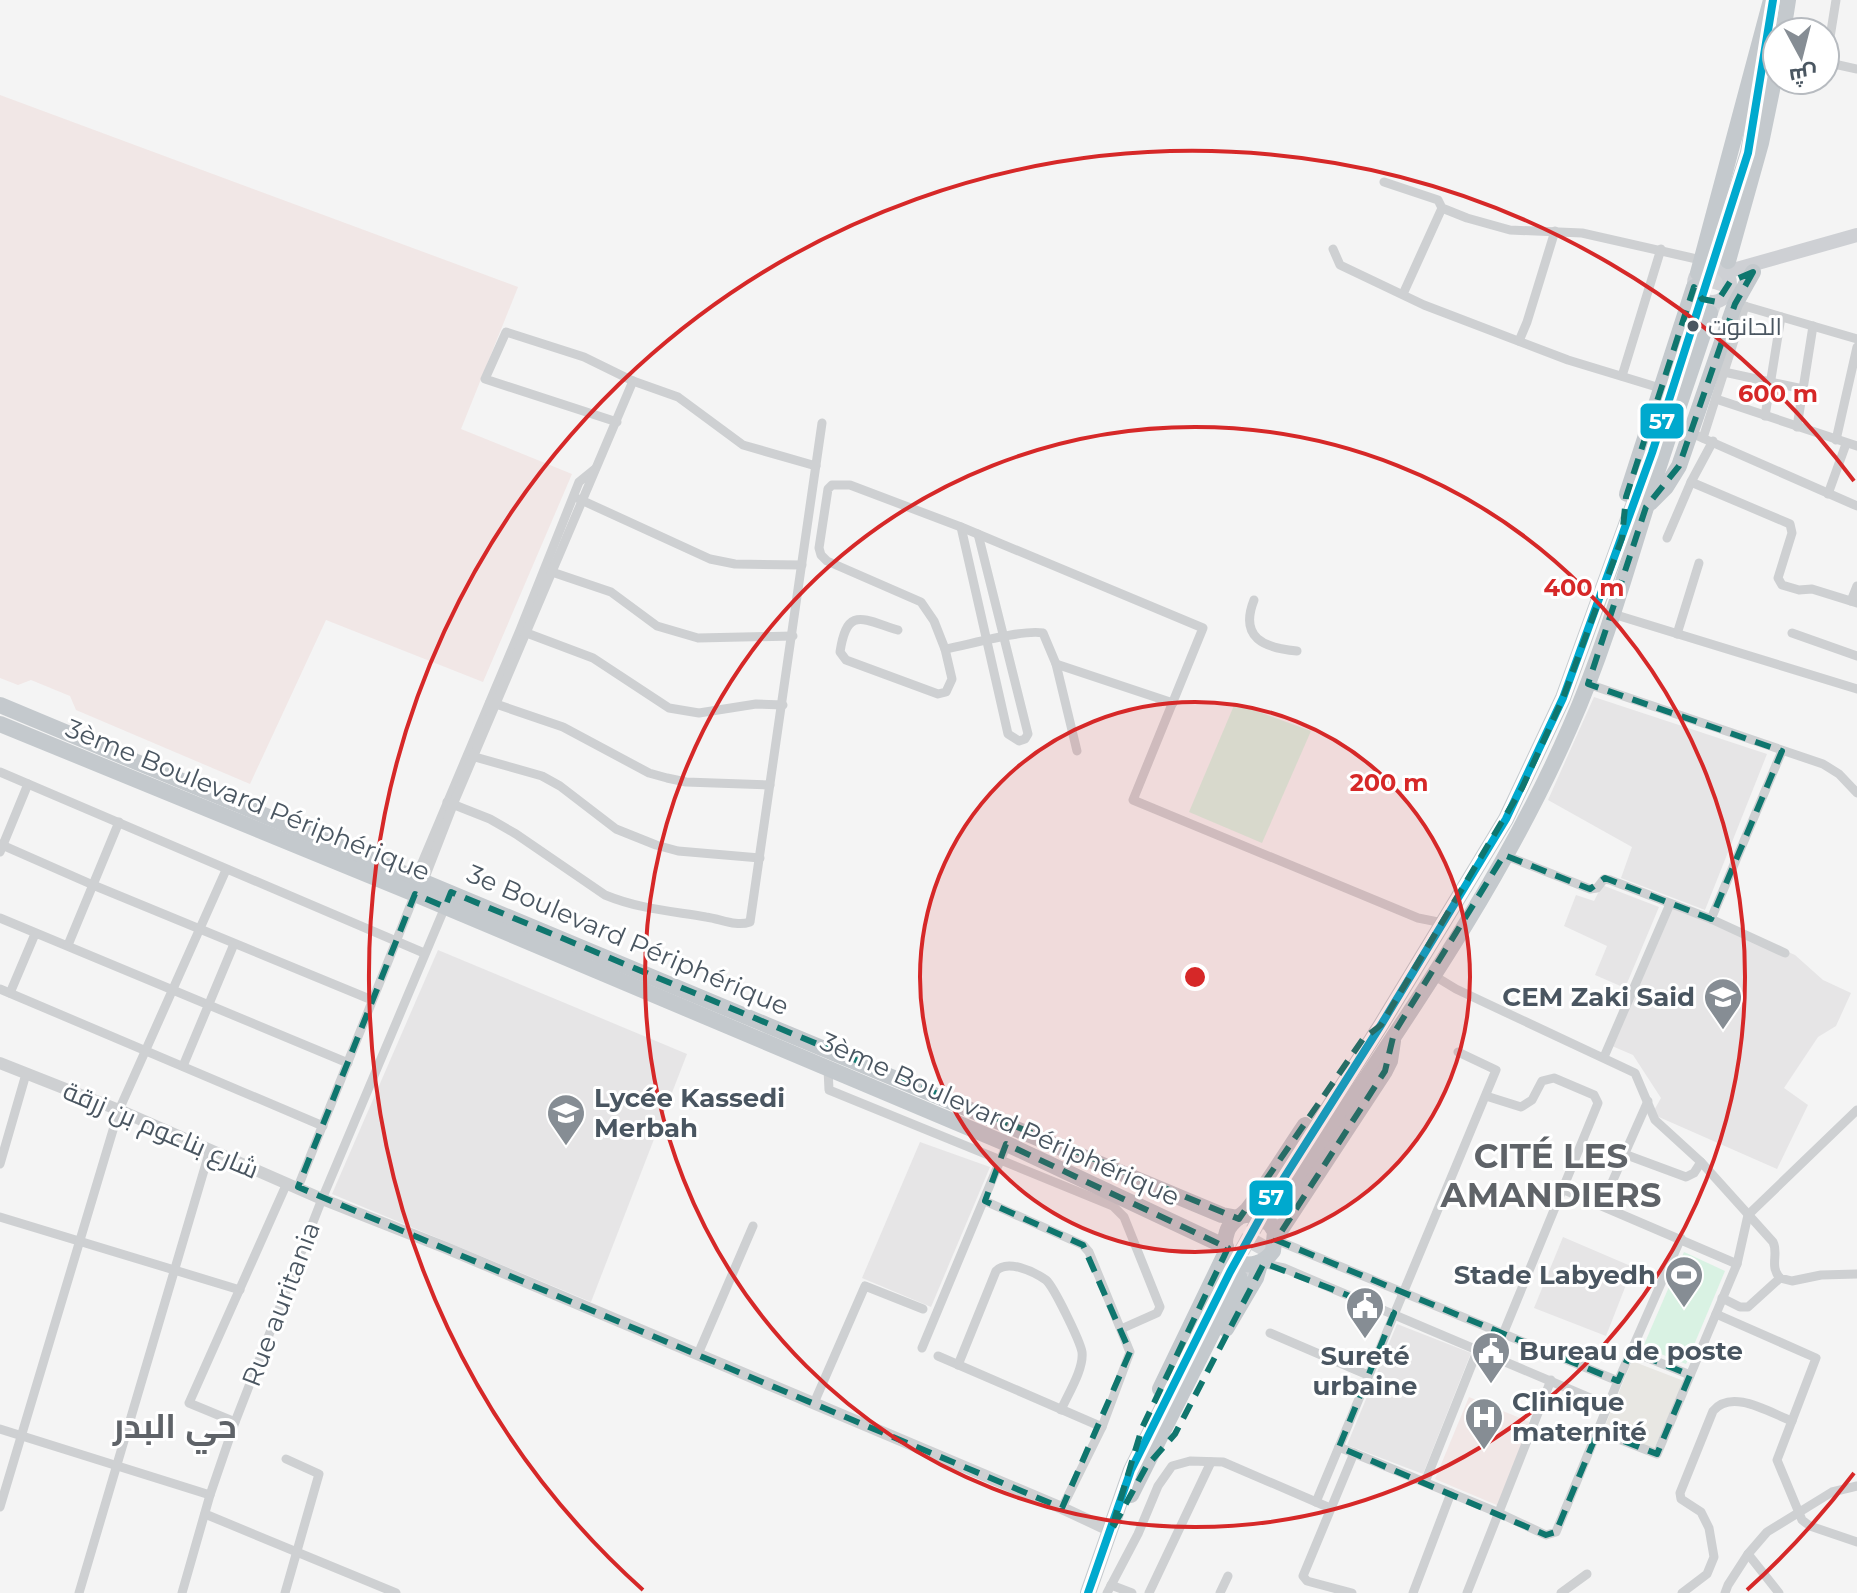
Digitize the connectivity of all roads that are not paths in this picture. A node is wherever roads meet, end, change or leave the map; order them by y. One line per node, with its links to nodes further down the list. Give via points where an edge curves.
1 (1780, 1): 10 (highway)
2 (1771, 96): 10 (highway)
3 (1780, 96): 10 (highway, via 1761,183)
4 (1384, 182): 5 (street, via 1438,200)
5 (1442, 208): 6 (street, via 1510,230); 11 (street)
6 (1555, 231): 9 (street); 15 (street)
7 (1857, 235): 10 (main road)
8 (1333, 249): 11 (street, via 1340,265)
9 (1661, 249): 10 (street); 18 (street)
10 (1725, 275): 12 (street); 17 (street); 21 (highway); 28 (highway); 34 (highway, via 1685,423)
11 (1403, 294): 15 (street)
12 (1781, 317): 13 (street); 20 (street)
13 (1813, 326): 14 (street); 22 (street)
14 (1857, 339)
15 (1519, 341): 18 (street)
16 (1857, 347): 29 (street)
17 (1724, 372): 20 (street); 23 (street)
18 (1622, 376): 21 (street)
19 (633, 381): 25 (street); 25 (street, via 584,357 506,332 485,379); 30 (street, via 678,397 743,445)
20 (1770, 382): 22 (street); 24 (street)
21 (1660, 388): 38 (highway, via 1626,497)
22 (1803, 389): 27 (street)
23 (1716, 399): 24 (street); 28 (street)
24 (1765, 416): 27 (street)
25 (617, 422): 33 (street)
26 (822, 423): 30 (street)
27 (1797, 427): 29 (street)
28 (1702, 437): 31 (street); 32 (street); 34 (highway)
29 (1847, 443): 32 (street)
30 (816, 466): 41 (street)
31 (1691, 482): 39 (street); 45 (street, via 1790,524 1778,578 1782,585)
32 (1828, 494): 35 (street)
33 (578, 498): 41 (street, via 710,559); 42 (street)
34 (1648, 502): 38 (highway, via 1705,311); 46 (highway)
35 (1857, 506)
36 (961, 527): 37 (street); 53 (street); 54 (street, via 850,485 828,489 821,555 921,602)
37 (978, 534): 52 (street); 61 (street, via 1203,628)
38 (1622, 538): 85 (highway, via 1563,698 1522,788)
39 (1667, 538)
40 (1699, 563): 50 (street)
41 (802, 565): 51 (street)
42 (549, 571): 48 (street); 51 (street, via 611,592 657,626 698,638)
43 (1857, 586): 45 (street)
44 (1254, 600): 55 (street, via 1249,620 1254,637)
45 (1854, 602)
46 (1613, 614): 50 (street); 58 (highway)
47 (898, 630): 54 (street, via 852,620 844,629 840,652 846,660 938,694 946,692 952,679)
48 (523, 632): 60 (street); 63 (street, via 593,658 669,708 699,713)
49 (1792, 633): 56 (street)
50 (1677, 634): 59 (street)
51 (793, 636): 63 (street)
52 (1003, 637): 53 (street); 53 (street, via 1028,734 1019,741 1008,734); 57 (street, via 1043,633)
53 (987, 642): 54 (street)
54 (945, 649)
55 (1297, 651)
56 (1857, 656)
57 (1056, 664): 61 (street); 65 (street)
58 (1588, 684): 66 (street); 76 (highway)
59 (1857, 689)
60 (492, 703): 67 (street); 70 (street, via 563,727 649,773 686,782)
61 (1173, 703): 85 (street, via 1133,800 1418,918)
62 (0, 705): 75 (highway)
63 (783, 705): 70 (street)
64 (0, 724): 75 (highway, 3ème Boulevard Périphérique)
65 (1077, 751)
66 (1782, 751): 71 (street, via 1830,768); 84 (street)
67 (470, 756): 72 (street); 77 (street, via 542,776 616,829 656,845)
68 (0, 772): 69 (street)
69 (28, 784): 73 (street); 74 (street)
70 (770, 785): 77 (street)
71 (1857, 793)
72 (450, 803): 77 (street, via 516,834 605,895 649,910 750,922); 79 (street)
73 (119, 822): 78 (street); 80 (street)
74 (1, 847): 80 (street)
75 (340, 855): 79 (highway, 3ème Boulevard Périphérique)
76 (1504, 855): 82 (street, via 1590,889 1606,879); 93 (highway)
77 (760, 858)
78 (226, 870): 86 (street); 88 (street)
79 (419, 883): 81 (highway, 3ème Boulevard Périphérique); 88 (street)
80 (93, 885): 86 (street); 90 (street)
81 (448, 899): 91 (street, Rue auritania); 112 (highway, 3ème Boulevard Périphérique); 123 (highway, 3e Boulevard Périphérique)
82 (1670, 904): 84 (street); 101 (street)
83 (0, 918): 87 (street)
84 (1711, 919): 92 (street)
85 (1443, 923): 98 (highway)
86 (199, 929): 89 (street); 94 (street)
87 (35, 934): 90 (street); 95 (street)
88 (396, 941): 91 (street); 96 (street)
89 (234, 944): 96 (street); 97 (street)
90 (68, 945): 94 (street)
91 (424, 953): 118 (street, Rue auritania)
92 (1785, 953)
93 (1433, 975): 98 (highway); 101 (street)
94 (173, 990): 97 (street); 99 (street)
95 (5, 991): 99 (street)
96 (372, 1000): 103 (street)
97 (208, 1004): 103 (street); 104 (street)
98 (1387, 1029): 120 (highway); 120 (highway, via 1363,1039 1355,1050); 128 (highway, via 1390,1061 1385,1071)
99 (146, 1050): 104 (street); 108 (street)
100 (1458, 1052): 106 (street, via 1496,1070)
101 (1604, 1057): 107 (street, via 1635,1073)
102 (0, 1063): 105 (street, شارع بناعوم بن زرقة)
103 (348, 1063): 110 (street)
104 (183, 1066): 110 (street)
105 (26, 1074): 108 (street, شارع بناعوم بن زرقة); 115 (street)
106 (1486, 1096): 117 (street, via 1521,1107 1549,1078 1597,1097 1598,1106); 138 (street)
107 (1648, 1101): 113 (street); 114 (street, via 1655,1120)
108 (119, 1110): 111 (street, شارع بناعوم بن زرقة); 129 (street)
109 (1857, 1110): 122 (street)
110 (323, 1126): 116 (street)
111 (210, 1150): 116 (street, شارع بناعوم بن زرقة); 133 (street)
112 (1004, 1152): 119 (street); 126 (highway, 3ème Boulevard Périphérique); 143 (street, via 1113,1206 1124,1217 1160,1307)
113 (1624, 1154): 114 (street, via 1686,1177); 121 (street)
114 (1701, 1162): 122 (street)
115 (0, 1164)
116 (292, 1185): 118 (street, شارع بناعوم بن زرقة); 137 (street)
117 (1562, 1189): 121 (street); 145 (street)
118 (322, 1199): 149 (street, شارع بناعوم بن زرقة); 161 (street, Rue auritania)
119 (985, 1201): 143 (street, via 1083,1245); 146 (street)
120 (1268, 1203): 123 (highway)
121 (1602, 1205): 127 (street)
122 (1748, 1215): 132 (street); 136 (street, via 1775,1245 1774,1267)
123 (1234, 1216): 128 (highway, via 1264,1218); 130 (highway)
124 (0, 1217): 129 (street)
125 (753, 1226): 149 (street)
126 (1199, 1234): 130 (highway, 3ème Boulevard Périphérique); 134 (highway)
127 (1681, 1238): 132 (street); 148 (street)
128 (1276, 1239): 131 (highway); 138 (street)
129 (78, 1240): 133 (street); 165 (street)
130 (1227, 1248): 131 (highway, via 1241,1263); 134 (highway)
131 (1261, 1263): 141 (street); 171 (highway, via 1175,1434)
132 (1737, 1264): 139 (street)
133 (174, 1269): 137 (street); 170 (street)
134 (1228, 1274): 171 (highway); 171 (highway, via 1142,1428)
135 (1857, 1274): 136 (street)
136 (1780, 1278): 139 (street, via 1748,1307)
137 (240, 1290): 161 (street, via 189,1403)
138 (1404, 1291): 141 (street); 145 (street)
139 (1722, 1298): 142 (street)
140 (923, 1309): 157 (street, via 865,1286)
141 (1394, 1313): 147 (street); 153 (street)
142 (1716, 1314): 154 (street); 160 (street, via 1816,1358)
143 (1121, 1329): 162 (street, via 1130,1352)
144 (1270, 1333): 153 (street)
145 (1503, 1333): 151 (street); 156 (street)
146 (922, 1348)
147 (1478, 1349): 151 (street); 172 (street)
148 (1631, 1351): 154 (street); 156 (street)
149 (698, 1354): 157 (street, شارع بناعوم بن زرقة)
150 (938, 1356): 152 (street)
151 (1494, 1356): 155 (street)
152 (958, 1365): 159 (street); 159 (street, via 996,1271 1010,1264 1046,1280 1081,1347 1081,1361)
153 (1368, 1375): 166 (street)
154 (1690, 1375): 164 (street, via 1657,1454)
155 (1551, 1380): 158 (street); 181 (street)
156 (1618, 1381): 158 (street)
157 (814, 1403): 178 (street, شارع بناعوم بن زرقة)
158 (1609, 1406): 164 (street)
159 (1061, 1410): 162 (street)
160 (1792, 1421): 180 (street, via 1777,1460); 202 (street, via 1738,1401 1723,1402 1713,1411 1680,1497 1703,1516 1714,1557 1707,1574)
161 (235, 1422): 175 (street, Rue auritania)
162 (1102, 1427): 178 (street)
163 (0, 1429): 165 (street)
164 (1598, 1431): 181 (street, via 1556,1532 1546,1535)
165 (21, 1435): 170 (street); 177 (street)
166 (1339, 1447): 167 (street); 176 (street)
167 (1354, 1453): 172 (street); 179 (street)
168 (286, 1459): 185 (street, via 319,1474)
169 (1211, 1462): 176 (street, via 1223,1462); 189 (street, via 1172,1466); 196 (street)
170 (117, 1466): 175 (street); 191 (street)
171 (1139, 1468): 183 (highway)
172 (1425, 1482): 174 (street)
173 (1857, 1486): 180 (street, via 1832,1492)
174 (1451, 1493): 181 (street); 199 (street)
175 (210, 1495): 182 (street, Rue auritania)
176 (1316, 1502): 179 (street)
177 (0, 1507)
178 (1062, 1508): 183 (street, شارع بناعوم بن زرقة)
179 (1330, 1508): 198 (street, via 1303,1576)
180 (1799, 1512): 184 (street, via 1810,1526); 186 (street, via 1767,1532)
181 (1499, 1513): 200 (street)
182 (205, 1514): 185 (street); 192 (street, Rue auritania)
183 (1111, 1531): 194 (highway)
184 (1857, 1542)
185 (297, 1551): 190 (street); 193 (street)
186 (1748, 1554): 203 (street); 204 (street)
187 (1587, 1574): 201 (street)
188 (1228, 1576): 197 (street)
189 (1109, 1589): 195 (street)
190 (391, 1592)
191 (79, 1593)
192 (182, 1593)
193 (285, 1593)
194 (1088, 1593)
195 (1132, 1593)
196 (1149, 1593)
197 (1220, 1593)
198 (1352, 1593)
199 (1413, 1593)
200 (1467, 1593)
201 (1561, 1593)
202 (1682, 1593)
203 (1725, 1593)
204 (1779, 1593)

